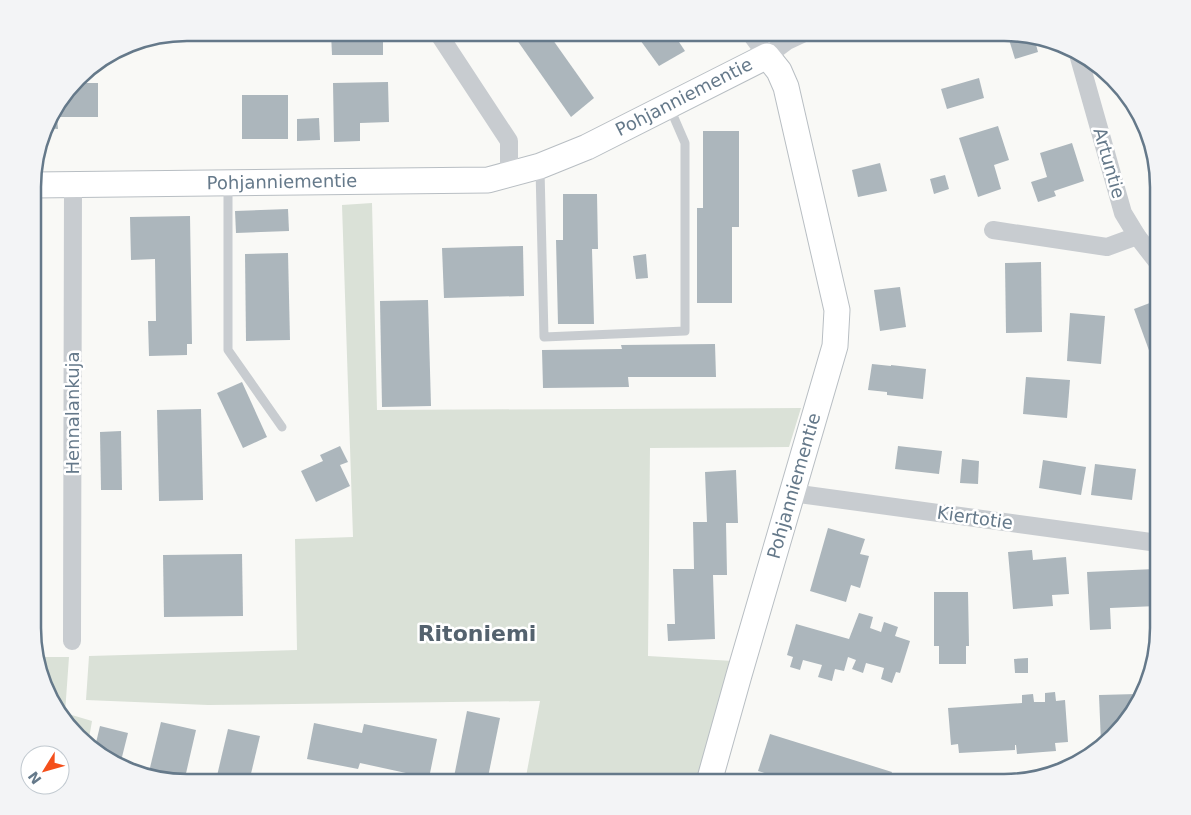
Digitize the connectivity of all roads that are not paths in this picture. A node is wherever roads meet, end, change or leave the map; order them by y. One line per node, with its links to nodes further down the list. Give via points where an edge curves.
1 (443, 41): 8 (street, via 509,141)
2 (756, 42): 4 (street)
3 (786, 42): 4 (street)
4 (767, 56): 6 (street, Pohjanniementie); 16 (street, Pohjanniementie, via 786,87 837,310 836,346)
5 (1081, 64): 13 (street, Artuntie, via 1123,213)
6 (669, 105): 7 (street, Pohjanniementie, via 587,147); 7 (lane, via 684,143 685,331 544,337)
7 (540, 166): 8 (street, Pohjanniementie)
8 (509, 176): 9 (street, Pohjanniementie, via 488,180)
9 (228, 183): 11 (street, Pohjanniementie); 15 (lane, via 228,350)
10 (41, 185): 11 (street, Pohjanniementie)
11 (73, 185): 18 (street, Hennalankuja)
12 (993, 230): 13 (street, via 1107,247)
13 (1137, 236): 14 (street, Artuntie)
14 (1149, 251)
15 (282, 427)
16 (792, 493): 17 (street, Kiertotie); 19 (street, Pohjanniementie)
17 (1149, 542)
18 (72, 642)
19 (711, 774)

